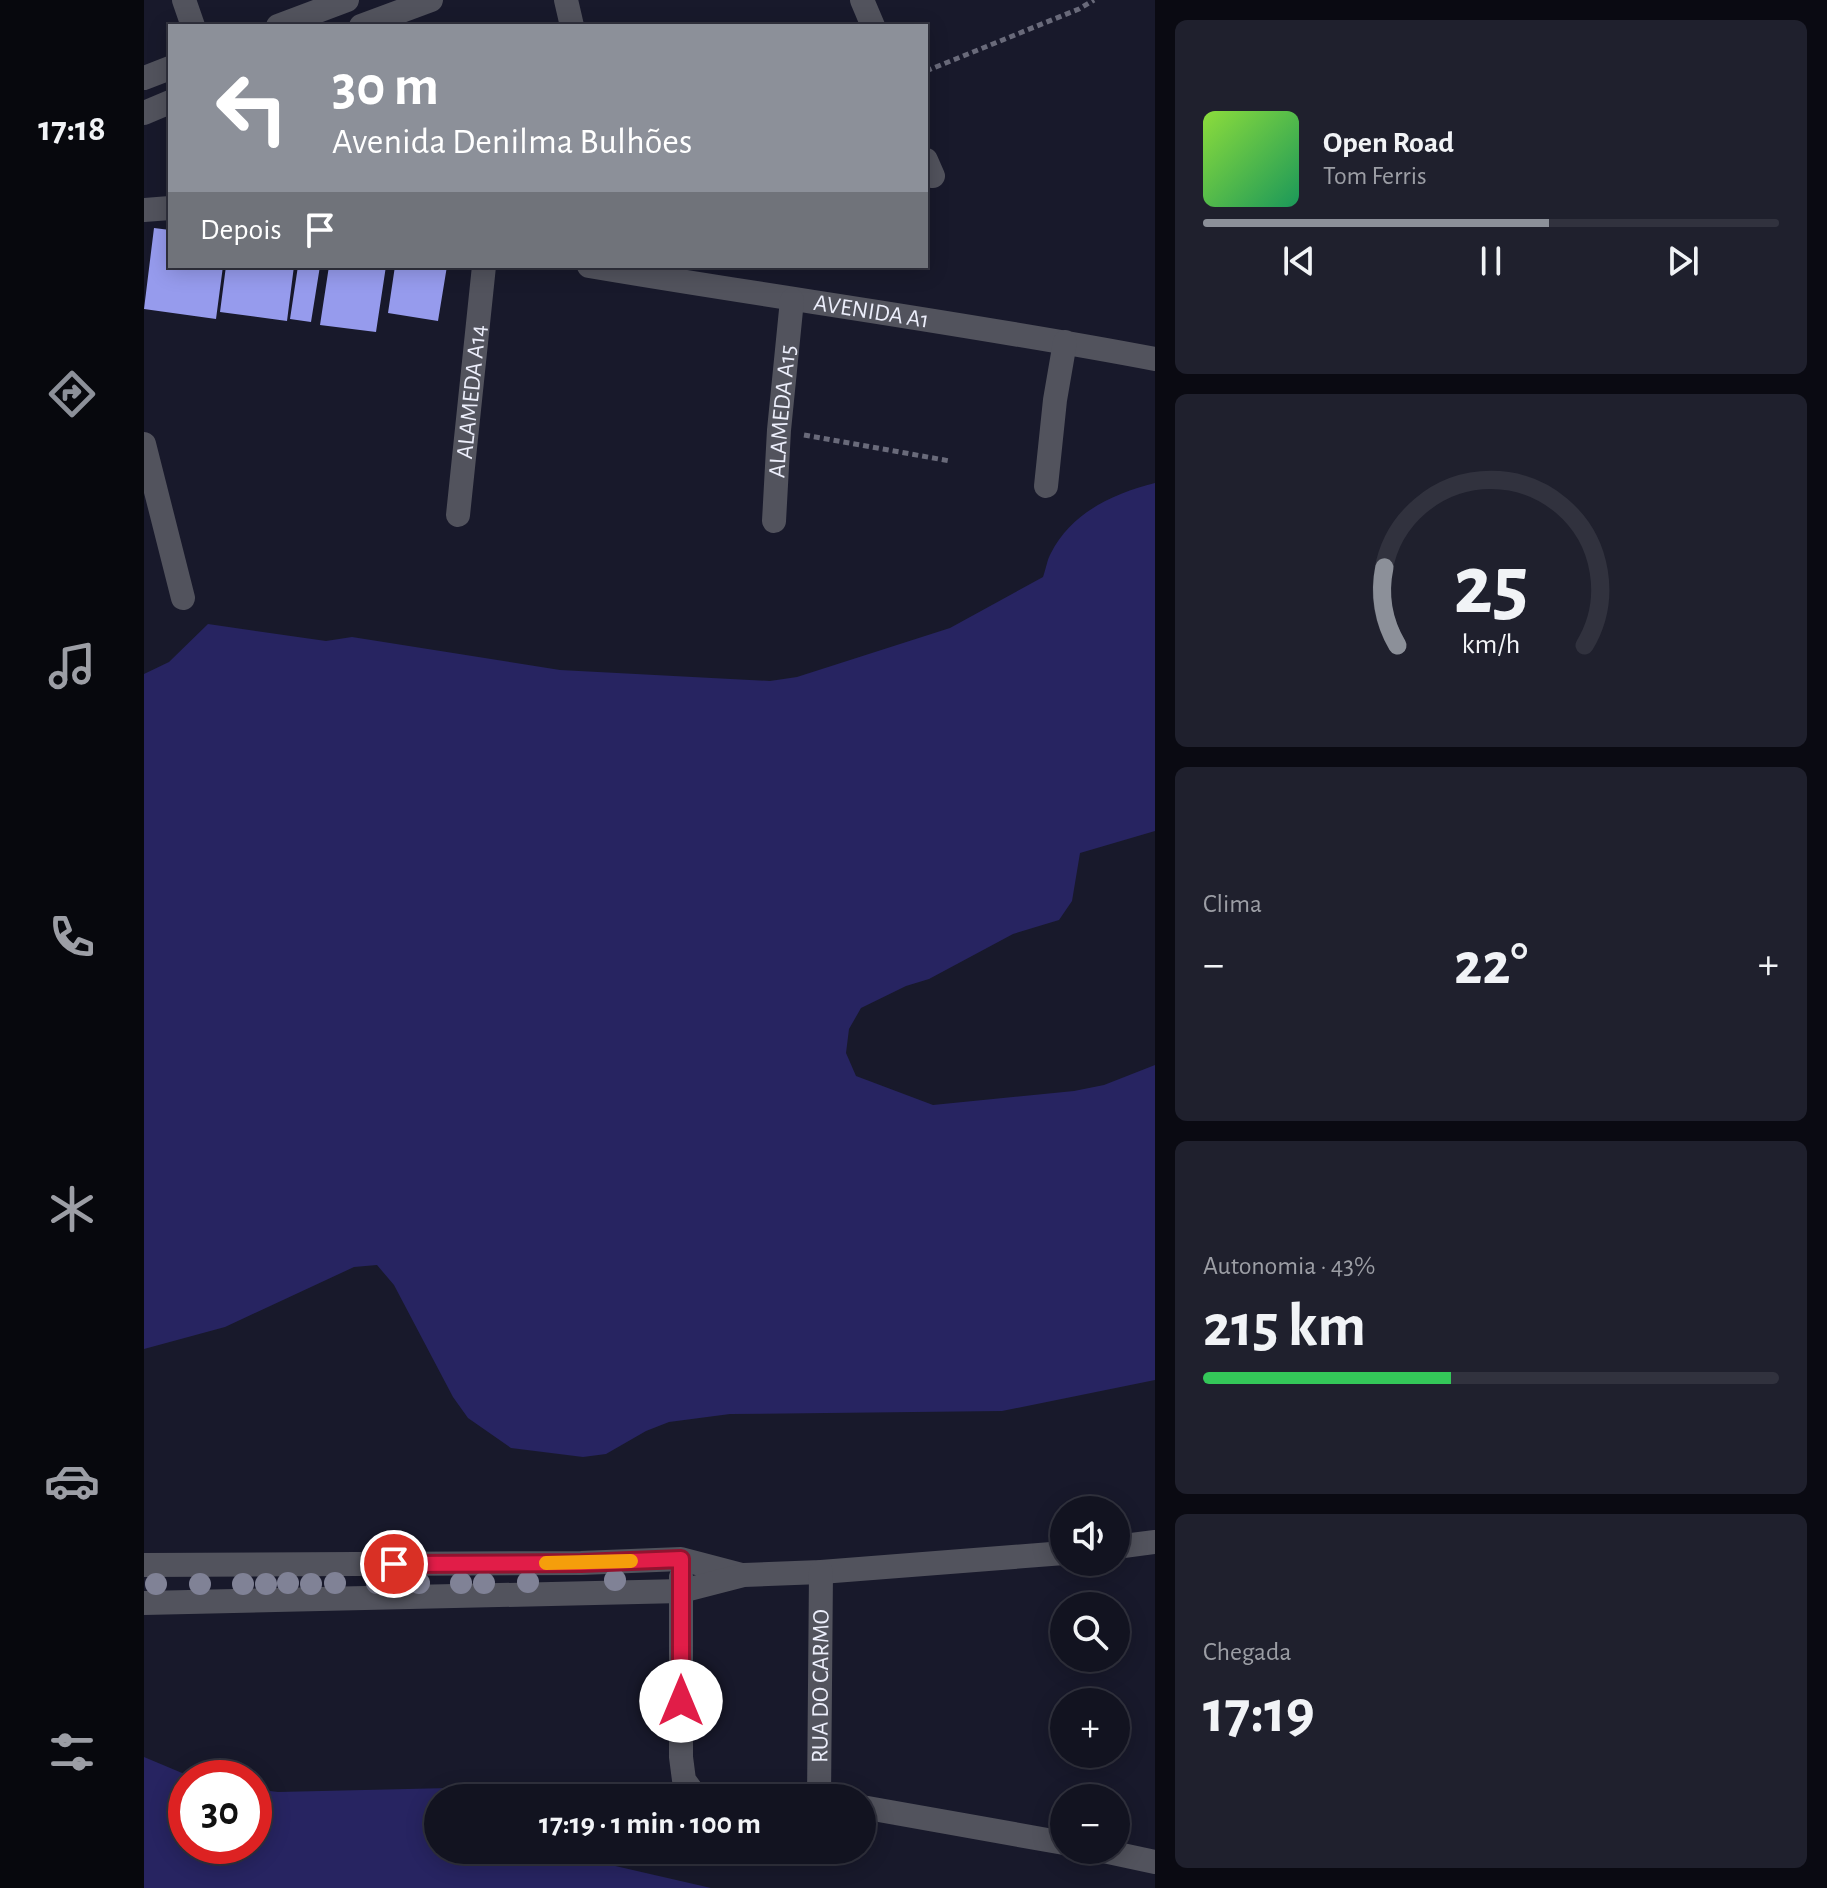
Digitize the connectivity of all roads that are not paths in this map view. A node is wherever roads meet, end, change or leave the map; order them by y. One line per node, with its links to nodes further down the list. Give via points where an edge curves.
1 (184, 0): 6 (street)
2 (347, 0): 7 (street)
3 (431, 0): 8 (street)
4 (566, 0): 9 (street)
5 (862, 0): 10 (street)
6 (192, 24)
7 (283, 24)
8 (366, 24)
9 (572, 24)
10 (872, 24)
11 (168, 69): 12 (street)
12 (144, 78)
13 (168, 103): 14 (street)
14 (144, 113)
15 (168, 208): 16 (street)
16 (144, 210)
17 (484, 268): 24 (street, ALAMEDA A14)
18 (601, 268): 19 (street, AVENIDA A1)
19 (792, 300): 20 (street, AVENIDA A1); 25 (street, ALAMEDA A15)
20 (1065, 342): 21 (street, AVENIDA A1); 23 (street)
21 (1155, 359)
22 (144, 444): 26 (street)
23 (1046, 486)
24 (458, 515)
25 (774, 521)
26 (183, 598)
27 (1155, 1542): 28 (street)
28 (1130, 1545)
29 (1050, 1554): 32 (street)
30 (681, 1559): 31 (street); 33 (street); 34 (street)
31 (144, 1565)
32 (821, 1572): 33 (street); 37 (street, RUA DO CARMO)
33 (744, 1575): 34 (street)
34 (682, 1591): 35 (street); 36 (street, via 681,1757)
35 (144, 1603)
36 (687, 1784)
37 (819, 1784)
38 (876, 1809): 39 (street)
39 (1050, 1841)
40 (1130, 1857): 41 (street)
41 (1155, 1862)

